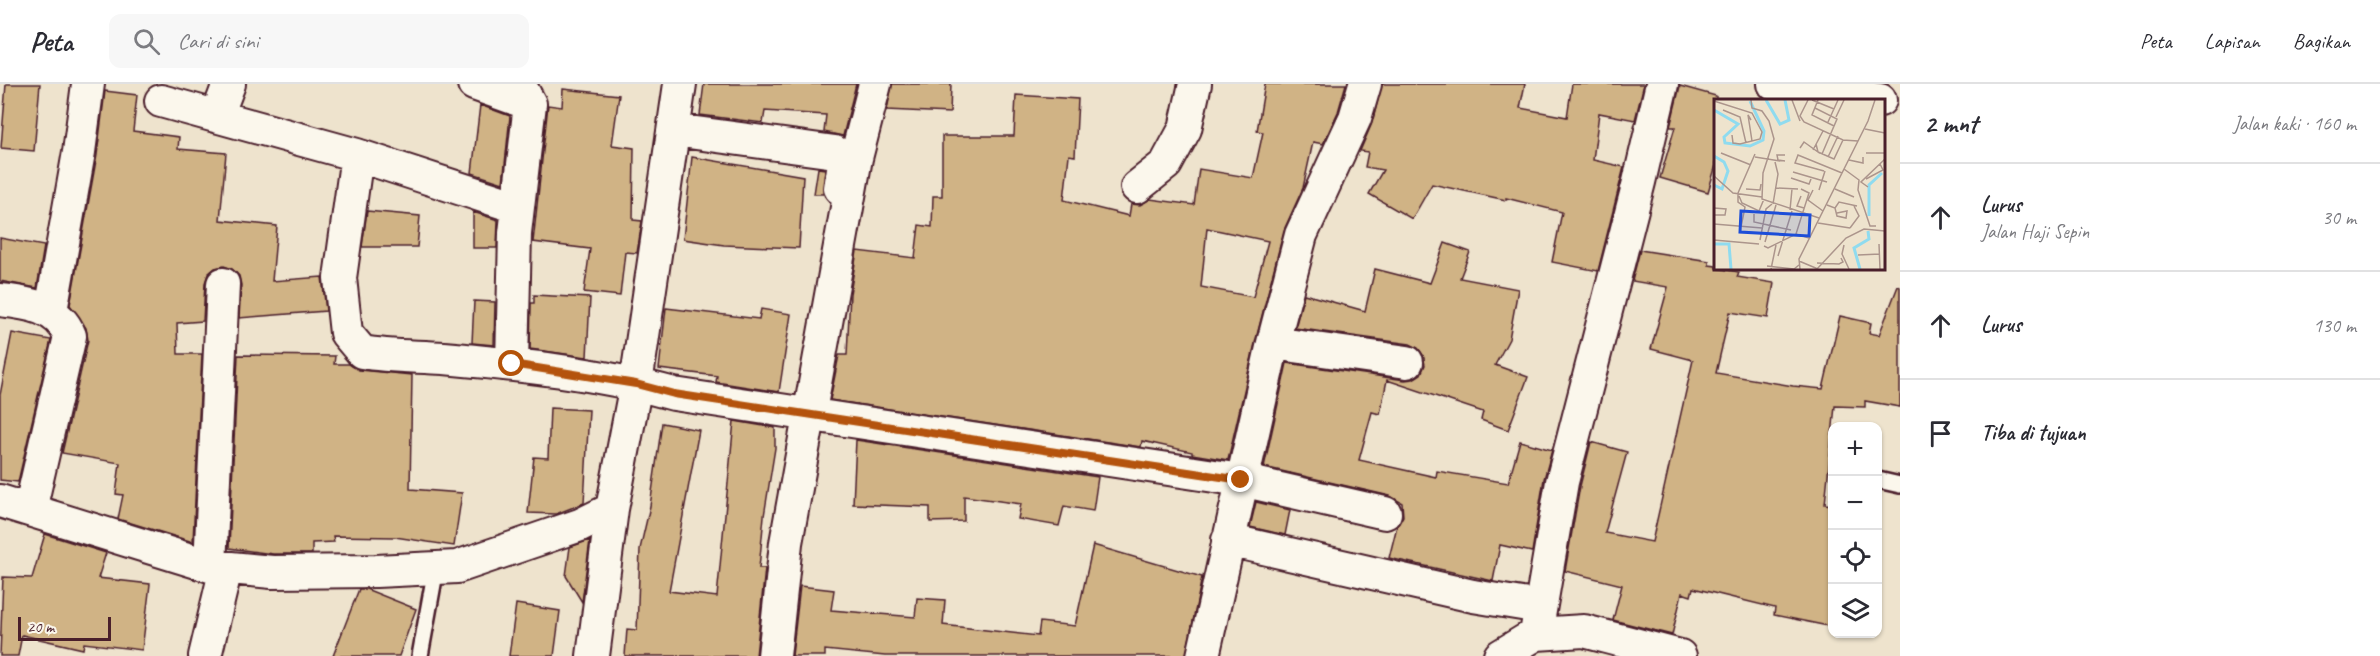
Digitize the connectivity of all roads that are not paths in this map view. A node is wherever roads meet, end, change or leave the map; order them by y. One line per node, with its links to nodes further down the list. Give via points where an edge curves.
1 (88, 84): 22 (street)
2 (229, 84): 15 (street)
3 (474, 84): 10 (street)
4 (680, 84): 16 (street)
5 (875, 84): 27 (street)
6 (1195, 84): 18 (street, via 1185,129 1166,164)
7 (1365, 84): 23 (street, via 1355,118 1301,235)
8 (1662, 84): 38 (street, via 1562,482)
9 (1774, 84): 11 (street)
10 (524, 94): 19 (street)
11 (1869, 99)
12 (161, 100): 15 (street)
13 (1885, 102): 14 (street)
14 (1900, 105)
15 (217, 116): 17 (street)
16 (674, 130): 26 (street); 27 (street, via 835,152 843,158)
17 (357, 155): 19 (street); 25 (street, via 340,278 346,333 362,352 388,357)
18 (1137, 187)
19 (517, 207): 25 (street)
20 (223, 284): 36 (street)
21 (0, 300): 22 (street)
22 (51, 311): 33 (street, via 66,324 70,336)
23 (1273, 343): 24 (street); 28 (street)
24 (1407, 362)
25 (512, 364): 26 (street)
26 (636, 384): 27 (street); 32 (street)
27 (804, 415): 28 (street); 42 (street)
28 (1241, 480): 34 (street); 35 (street)
29 (1882, 481): 30 (lane)
30 (1900, 486)
31 (0, 501): 33 (street)
32 (612, 508): 37 (street, via 580,525 494,555 457,567); 41 (street)
33 (30, 510): 36 (street)
34 (1385, 513)
35 (1228, 540): 38 (street, via 1473,596); 43 (street)
36 (218, 567): 37 (street, via 272,572); 39 (street)
37 (436, 568): 40 (lane)
38 (1538, 621): 44 (street); 45 (street)
39 (205, 656)
40 (420, 656)
41 (593, 656)
42 (774, 656)
43 (1203, 656)
44 (1500, 656)
45 (1680, 656)

